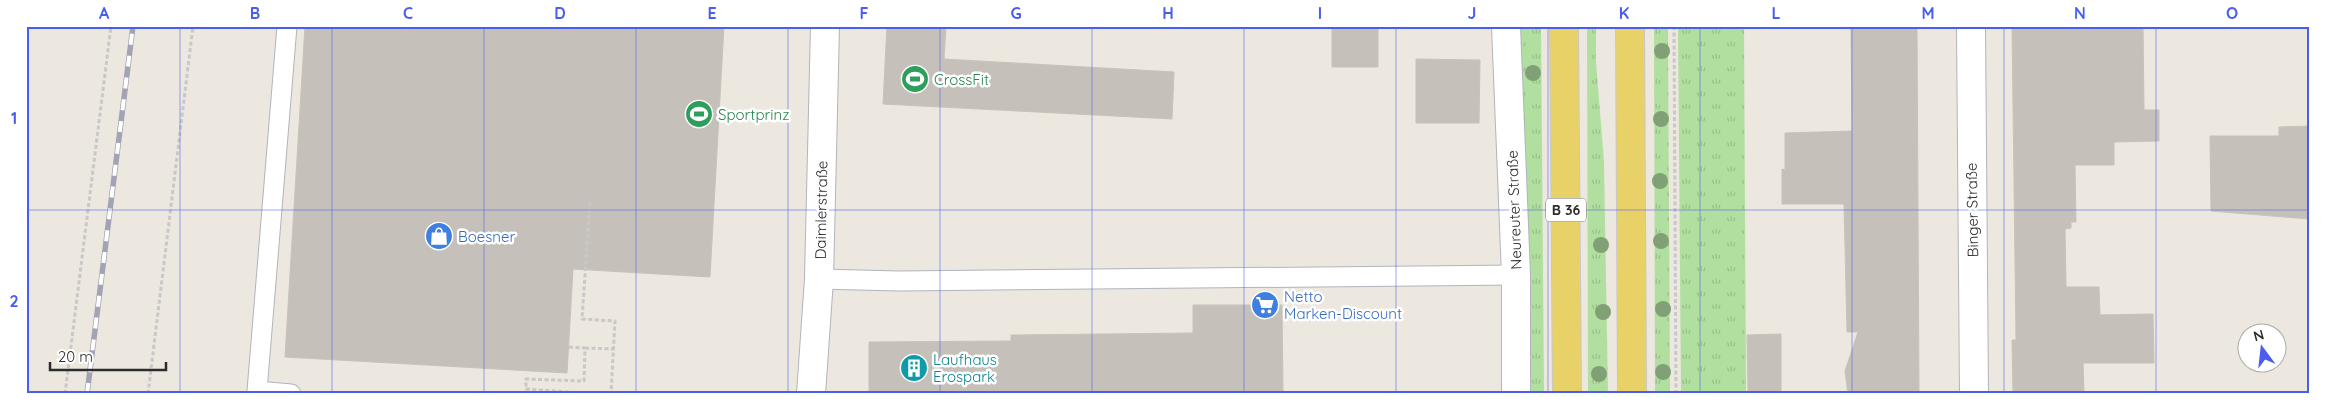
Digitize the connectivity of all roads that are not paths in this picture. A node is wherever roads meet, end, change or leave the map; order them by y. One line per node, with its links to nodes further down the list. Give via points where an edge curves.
1 (287, 26): 9 (lane, via 257,391)
2 (825, 26): 8 (street, Daimlerstraße)
3 (1506, 26): 7 (street, Neureuter Straße)
4 (1564, 26): 12 (main road, B 36)
5 (1630, 26): 13 (main road)
6 (1970, 26): 14 (street, Binger Straße)
7 (1516, 275): 8 (lane, via 909,281); 11 (street, Neureuter Straße)
8 (819, 279): 10 (street, Daimlerstraße)
9 (291, 394)
10 (812, 394)
11 (1516, 394)
12 (1567, 394)
13 (1632, 394)
14 (1974, 394)

